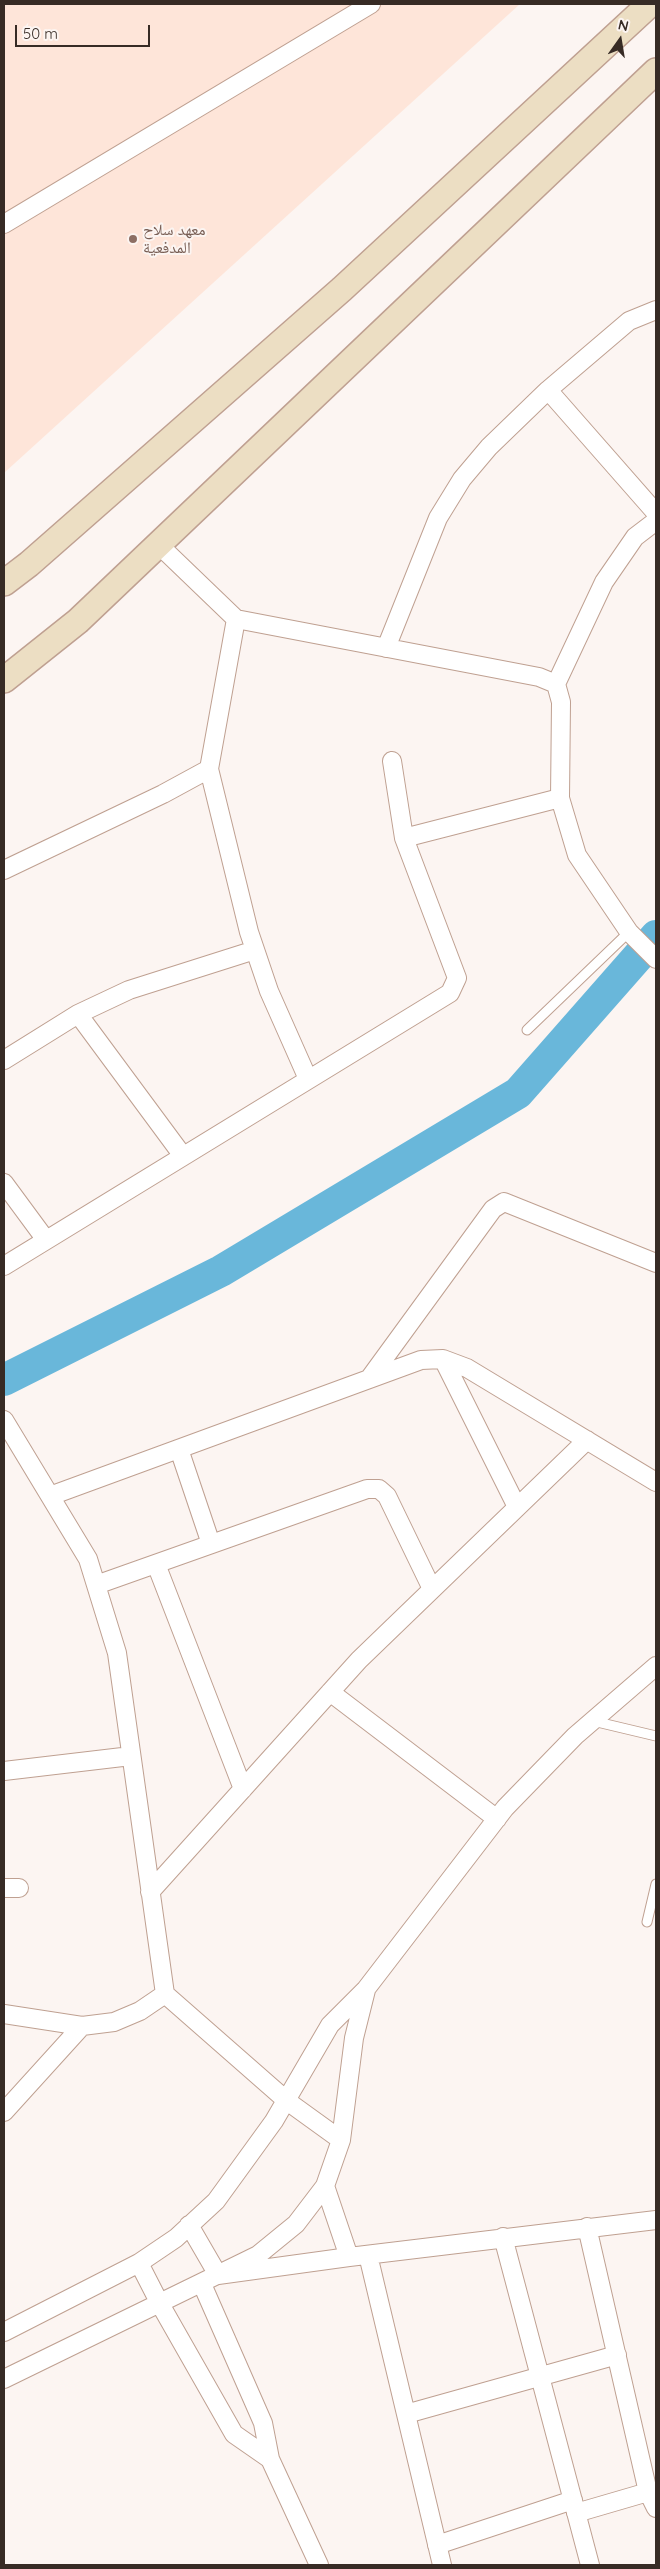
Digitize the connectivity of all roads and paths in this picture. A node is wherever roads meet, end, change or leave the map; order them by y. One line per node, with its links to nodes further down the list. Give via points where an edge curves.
1 (371, 4): 4 (street)
2 (650, 4): 10 (street, via 342,289)
3 (656, 71): 9 (street)
4 (4, 224)
5 (656, 310): 6 (street, via 629,321)
6 (548, 390): 7 (street); 12 (street, via 489,447 462,479 438,518)
7 (656, 514)
8 (656, 521): 14 (street, via 635,537 604,582)
9 (158, 544): 11 (street); 13 (street, via 78,621)
10 (4, 584)
11 (236, 619): 12 (street); 16 (street)
12 (386, 648): 14 (street, via 539,677)
13 (4, 680)
14 (556, 684): 17 (street, via 561,702)
15 (392, 761): 18 (street)
16 (209, 769): 19 (street); 21 (street)
17 (560, 798): 18 (street); 20 (street, via 577,856)
18 (404, 838): 26 (street, via 457,978 450,993)
19 (4, 870)
20 (635, 938): 22 (street); 24 (lane)
21 (255, 950): 23 (street, via 129,990); 26 (street, via 269,991)
22 (656, 958)
23 (78, 1014): 25 (street); 27 (street)
24 (527, 1030)
25 (4, 1060)
26 (308, 1079): 27 (street)
27 (183, 1156): 29 (street)
28 (4, 1183): 29 (street)
29 (46, 1240): 31 (street)
30 (656, 1262): 33 (street, via 504,1202 492,1209)
31 (4, 1266)
32 (443, 1359): 33 (street, via 421,1360); 35 (street, via 467,1368); 39 (street)
33 (369, 1379): 36 (street)
34 (4, 1420): 38 (street)
35 (587, 1440): 37 (street); 39 (street)
36 (179, 1449): 38 (street); 40 (street)
37 (656, 1482)
38 (50, 1496): 42 (street, via 88,1559)
39 (517, 1507): 43 (street)
40 (212, 1544): 41 (street); 43 (street, via 367,1489 379,1488 387,1496)
41 (156, 1564): 42 (street); 50 (street)
42 (96, 1585): 48 (street, via 118,1654)
43 (432, 1589): 45 (street)
44 (656, 1666): 46 (street)
45 (330, 1692): 50 (street); 51 (street)
46 (592, 1721): 47 (lane); 51 (street)
47 (656, 1736)
48 (131, 1756): 49 (street); 53 (street)
49 (4, 1771)
50 (243, 1789): 53 (street)
51 (497, 1820): 55 (street)
52 (656, 1884): 54 (lane)
53 (150, 1892): 56 (street)
54 (647, 1922)
55 (366, 1989): 59 (street, via 330,2026); 61 (street, via 354,2038)
56 (166, 1994): 58 (street, via 140,2011 114,2022); 59 (street)
57 (4, 2014): 58 (street)
58 (82, 2026): 60 (street)
59 (287, 2100): 61 (street); 64 (street, via 216,2201)
60 (4, 2112)
61 (341, 2140): 62 (street)
62 (325, 2186): 68 (street); 70 (street, via 296,2224 258,2255)
63 (656, 2220): 65 (street)
64 (189, 2225): 69 (street); 70 (street)
65 (588, 2227): 66 (street); 74 (street)
66 (503, 2238): 67 (street); 75 (street)
67 (368, 2255): 68 (street); 77 (street)
68 (349, 2257): 70 (street)
69 (139, 2263): 72 (street); 73 (street)
70 (218, 2275): 71 (street)
71 (202, 2284): 72 (street); 78 (street, via 263,2423)
72 (160, 2304): 76 (street); 78 (street, via 234,2434)
73 (4, 2332)
74 (617, 2355): 75 (street); 79 (street)
75 (541, 2378): 77 (street); 80 (street)
76 (4, 2379)
77 (406, 2414): 82 (street)
78 (270, 2459): 83 (street)
79 (648, 2492): 80 (street); 81 (street)
80 (575, 2507): 82 (street); 85 (street)
81 (656, 2508)
82 (437, 2545): 84 (street)
83 (319, 2565)
84 (442, 2565)
85 (590, 2565)

